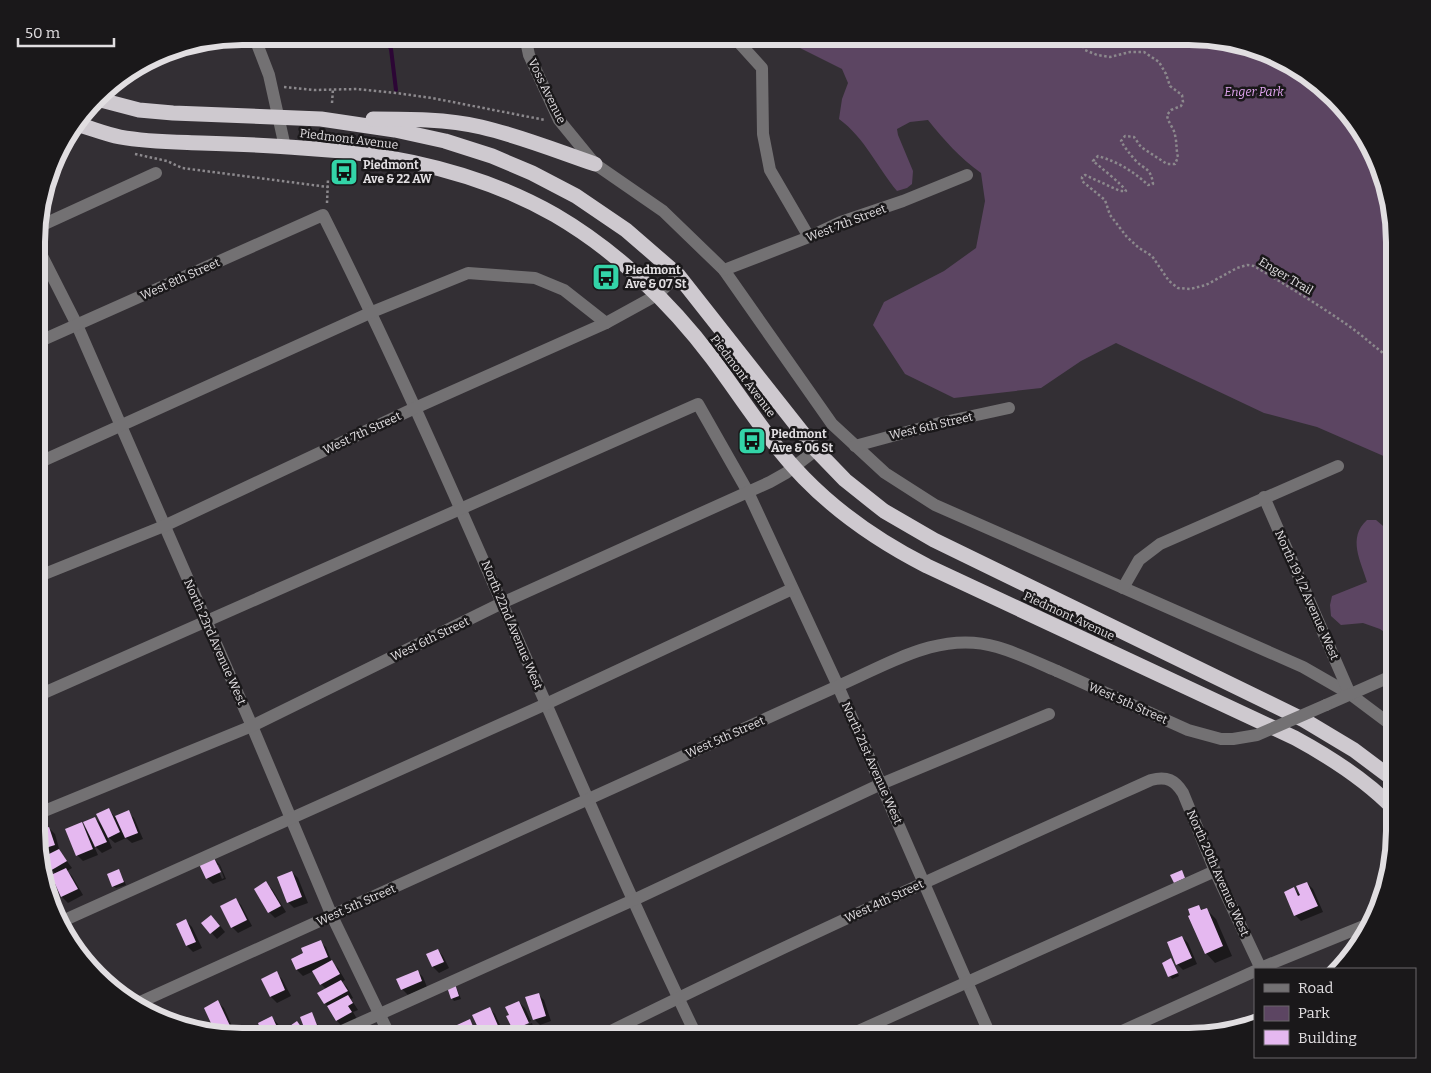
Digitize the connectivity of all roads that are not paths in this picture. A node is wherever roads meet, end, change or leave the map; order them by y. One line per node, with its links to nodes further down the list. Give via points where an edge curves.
1 (257, 45): 5 (street, via 269,75)
2 (527, 45): 9 (street, Voss Avenue, via 559,120)
3 (741, 45): 14 (street, via 762,68 763,134 770,170)
4 (105, 101): 5 (highway, Piedmont Avenue, via 139,110)
5 (278, 117): 6 (highway, Piedmont Avenue); 8 (street)
6 (321, 120): 9 (highway, via 398,119 479,126); 17 (highway, Piedmont Avenue, via 396,130 445,141 532,173 576,196 626,230)
7 (83, 126): 8 (highway, Piedmont Avenue, via 119,136 162,142)
8 (285, 147): 18 (highway, Piedmont Avenue, via 378,155 480,181 555,215 611,253)
9 (595, 164): 16 (street, via 663,212)
10 (156, 172): 13 (street)
11 (967, 174): 14 (street, West 7th Street)
12 (323, 215): 19 (street, North 22nd Avenue West); 21 (street, West 8th Street)
13 (46, 223)
14 (809, 237): 16 (street, West 7th Street)
15 (45, 262): 21 (street, North 23rd Avenue West)
16 (724, 270): 26 (street, via 832,424)
17 (678, 275): 18 (street, West 7th Street); 27 (highway, Piedmont Avenue)
18 (657, 295): 20 (street, West 7th Street); 30 (highway, Piedmont Avenue, via 710,355)
19 (372, 312): 20 (street, via 468,272 535,278 564,290); 23 (street, North 22nd Avenue West); 25 (street)
20 (606, 323): 23 (street, West 7th Street)
21 (77, 325): 22 (street, West 8th Street); 25 (street, North 23rd Avenue West)
22 (45, 339)
23 (415, 408): 33 (street, North 22nd Avenue West); 34 (street, West 7th Street)
24 (1009, 408): 26 (street, West 6th Street)
25 (121, 427): 28 (street); 34 (street, North 23rd Avenue West)
26 (855, 446): 36 (street, via 885,473 935,505)
27 (816, 450): 30 (street, West 6th Street); 48 (highway, Piedmont Avenue, via 856,490 908,526 1304,720)
28 (45, 460)
29 (1338, 466): 32 (street)
30 (794, 467): 31 (street, West 6th Street); 52 (highway, Piedmont Avenue, via 829,502 894,549 1295,738 1345,769)
31 (748, 492): 33 (street, North 21st Avenue West, via 698,404); 37 (street, North 21st Avenue West); 38 (street, West 6th Street)
32 (1264, 497): 36 (street, via 1153,548 1136,564); 43 (street, North 19 1/2 Avenue West)
33 (461, 508): 38 (street, North 22nd Avenue West); 39 (street)
34 (164, 526): 35 (street, West 7th Street); 39 (street, North 23rd Avenue West)
35 (45, 575)
36 (1124, 588): 43 (street, via 1284,658)
37 (792, 589): 41 (street, North 21st Avenue West); 44 (street)
38 (502, 603): 44 (street, North 22nd Avenue West); 47 (street, West 6th Street)
39 (207, 622): 42 (street); 47 (street, North 23rd Avenue West)
40 (1386, 678): 43 (street)
41 (838, 686): 43 (street, West 5th Street, bridge, via 924,648 953,642 974,643 997,647 1057,671 1188,730 1233,739 1257,735); 50 (street, North 21st Avenue West); 51 (street, West 5th Street)
42 (45, 693)
43 (1350, 694): 46 (street)
44 (546, 704): 51 (street, North 22nd Avenue West); 54 (street)
45 (1049, 714): 50 (street)
46 (1386, 721)
47 (252, 726): 53 (street, West 6th Street); 54 (street, North 23rd Avenue West)
48 (1386, 774)
49 (1171, 780): 55 (street, North 20th Avenue West, via 1183,793); 56 (street, West 4th Street, via 1151,780)
50 (881, 784): 56 (street, North 21st Avenue West); 57 (street)
51 (587, 799): 57 (street, North 22nd Avenue West); 58 (street, West 5th Street)
52 (1386, 802)
53 (45, 811)
54 (291, 817): 58 (street, North 23rd Avenue West); 59 (street)
55 (1215, 871): 61 (street, North 20th Avenue West); 64 (street)
56 (924, 882): 64 (street, North 21st Avenue West); 65 (street, West 4th Street)
57 (633, 900): 65 (street, North 22nd Avenue West); 67 (street)
58 (332, 916): 66 (street, West 5th Street); 67 (street, North 23rd Avenue West)
59 (66, 919)
60 (1362, 927): 62 (street)
61 (1259, 968)
62 (1261, 968)
63 (1254, 971): 74 (street)
64 (967, 983): 72 (street); 73 (street, North 21st Avenue West)
65 (678, 998): 70 (street, West 4th Street); 71 (street, North 22nd Avenue West)
66 (142, 1001)
67 (379, 1014): 68 (street); 69 (street, North 23rd Avenue West)
68 (348, 1028)
69 (386, 1028)
70 (617, 1028)
71 (693, 1028)
72 (865, 1028)
73 (987, 1028)
74 (1132, 1028)

